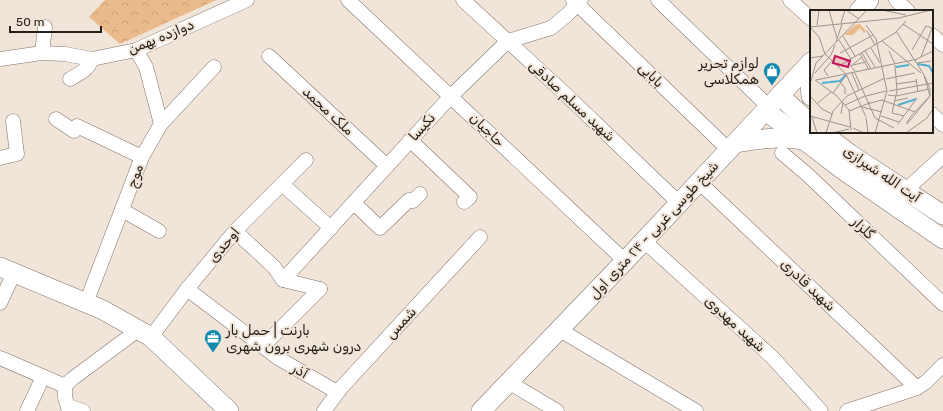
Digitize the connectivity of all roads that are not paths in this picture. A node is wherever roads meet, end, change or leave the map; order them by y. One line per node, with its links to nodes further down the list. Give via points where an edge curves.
1 (247, 0): 16 (street, دوازده بهمن)
2 (348, 0): 24 (street, حاجیان)
3 (463, 0): 14 (street, شهید مسلم صادقی)
4 (658, 0): 25 (street)
5 (790, 0): 11 (street)
6 (869, 0): 9 (main road)
7 (896, 0): 10 (street)
8 (577, 1): 14 (street, نکیسا, via 551,28); 34 (street, بابایی)
9 (860, 10)
10 (907, 10)
11 (810, 18)
12 (45, 27): 17 (street)
13 (933, 35): 15 (street)
14 (508, 42): 24 (street, نکیسا); 48 (street, شهید مسلم صادقی)
15 (943, 45)
16 (136, 50): 19 (street, دوازده بهمن); 29 (street, via 146,67)
17 (42, 53): 19 (street, دوازده بهمن); 20 (street, دوازده بهمن)
18 (269, 56): 41 (street, ملک محمد)
19 (92, 58): 23 (street, via 84,71)
20 (0, 59)
21 (810, 63): 25 (main road, شیخ طوسی غربی - ۲۴ متری اول)
22 (214, 67): 29 (street, موج)
23 (70, 79)
24 (451, 96): 33 (street, نکیسا); 57 (street, حاجیان)
25 (771, 105): 31 (main road); 34 (main road, شیخ طوسی غربی - ۲۴ متری اول)
26 (933, 115): 30 (street)
27 (56, 119): 38 (street, via 74,131 77,126)
28 (13, 121): 39 (street, via 17,154)
29 (161, 124): 38 (street, موج)
30 (943, 125)
31 (807, 132): 34 (main road, via 788,137 757,139); 35 (main road)
32 (822, 133): 35 (main road, آیت الله شیرازی)
33 (410, 140): 41 (street, نکیسا); 46 (street, via 470,197)
34 (732, 147): 42 (main road, شیخ طوسی غربی - ۲۴ متری اول)
35 (831, 150): 44 (main road, آیت الله شیرازی); 55 (main road)
36 (782, 153): 63 (street, گلزار)
37 (943, 156): 44 (street)
38 (142, 157): 49 (street, موج)
39 (0, 158)
40 (306, 160): 43 (street, اوحدی)
41 (387, 166): 47 (street, نکیسا)
42 (699, 182): 48 (main road, شیخ طوسی غربی - ۲۴ متری اول); 72 (street, شهید قادری)
43 (282, 184): 51 (street); 53 (street, اوحدی)
44 (906, 190): 50 (main road, آیت الله شیرازی)
45 (420, 194): 47 (street, via 413,201 409,200 380,228)
46 (464, 202)
47 (354, 203): 51 (street, نکیسا)
48 (680, 203): 56 (main road, شیخ طوسی غربی - ۲۴ متری اول)
49 (122, 210): 52 (street); 62 (street, موج)
50 (943, 215)
51 (331, 228): 59 (street, نکیسا)
52 (159, 231)
53 (235, 231): 59 (street, via 274,267); 60 (street, اوحدی)
54 (480, 237): 73 (street, شمس)
55 (943, 239)
56 (644, 241): 57 (main road, شیخ طوسی غربی - ۲۴ متری اول); 83 (street, شهید مهدوی, via 772,357)
57 (625, 261): 64 (main road, شیخ طوسی غربی - ۲۴ متری اول)
58 (7, 270): 61 (street); 62 (main road)
59 (283, 280): 66 (street, via 320,289)
60 (187, 290): 65 (street, اوحدی); 66 (street, آذر)
61 (0, 303)
62 (86, 303): 65 (main road)
63 (943, 304)
64 (560, 330): 70 (main road, شیخ طوسی غربی - ۲۴ متری اول); 82 (street)
65 (145, 334): 71 (street, اوحدی, via 72,379); 78 (main road)
66 (263, 346): 73 (street, آذر, via 278,358)
67 (1, 360): 69 (street)
68 (943, 365): 72 (street)
69 (43, 377): 71 (street); 76 (street)
70 (510, 383): 74 (main road, شیخ طوسی غربی - ۲۴ متری اول); 81 (street)
71 (65, 386): 75 (street, via 64,397)
72 (917, 388): 84 (street)
73 (337, 392): 79 (street, شمس)
74 (491, 404): 80 (main road, شیخ طوسی غربی - ۲۴ متری اول)
75 (68, 408): 77 (street)
76 (27, 411)
77 (83, 411)
78 (229, 411)
79 (324, 411)
80 (482, 411)
81 (557, 411)
82 (696, 411)
83 (821, 411)
84 (847, 411)

